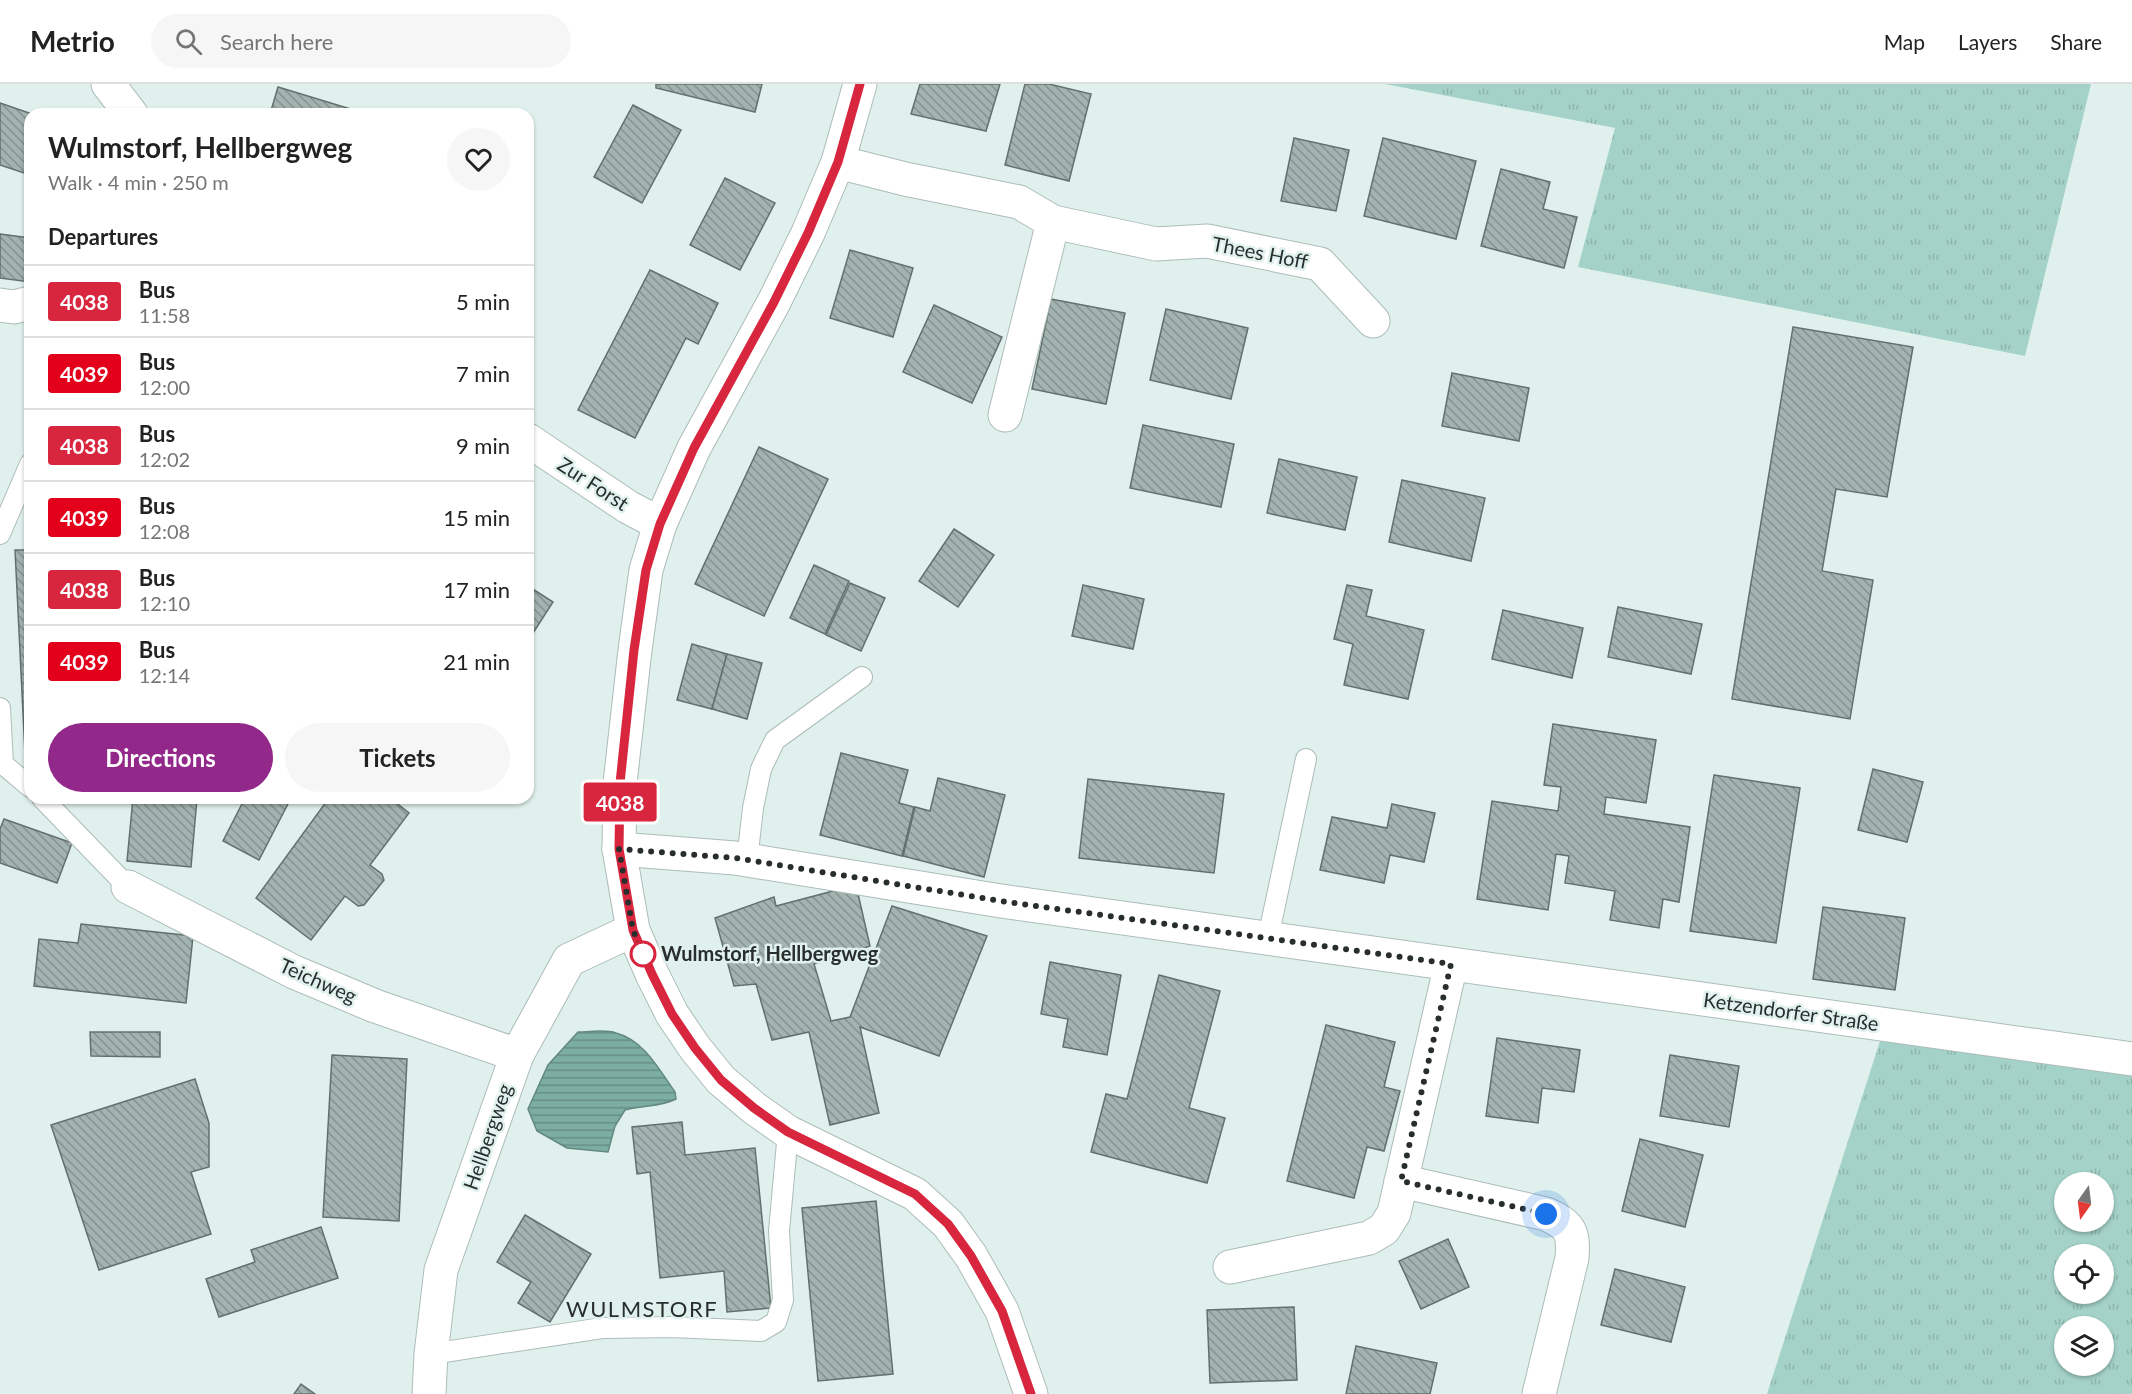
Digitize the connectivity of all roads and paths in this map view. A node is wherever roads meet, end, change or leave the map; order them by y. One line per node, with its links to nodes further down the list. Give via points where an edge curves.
1 (108, 84): 3 (street)
2 (860, 84): 4 (street)
3 (126, 108)
4 (838, 162): 5 (street, Thees Hoff, via 1019,202); 12 (street, via 788,272 694,448)
5 (1053, 222): 8 (street, Thees Hoff, via 1156,244 1207,241 1320,264); 9 (street)
6 (24, 304): 7 (street)
7 (0, 305)
8 (1373, 321)
9 (1005, 415)
10 (534, 444): 12 (street, Zur Forst)
11 (24, 478): 13 (lane)
12 (660, 524): 19 (street, via 646,570 634,650 620,783)
13 (0, 534)
14 (861, 677): 20 (lane, via 775,740 761,769)
15 (0, 708): 17 (lane, via 3,764)
16 (1306, 759): 23 (lane)
17 (24, 782)
18 (48, 804): 21 (lane)
19 (619, 849): 20 (street, Ketzendorfer Straße); 22 (street)
20 (747, 860): 23 (street, Ketzendorfer Straße)
21 (128, 887): 25 (street, Teichweg, via 304,976 375,1006)
22 (633, 930): 25 (street, Hellbergweg, via 569,960); 27 (street, via 672,1014 695,1048 721,1080)
23 (1268, 938): 24 (street, Ketzendorfer Straße)
24 (1451, 964): 26 (street, Ketzendorfer Straße); 28 (street)
25 (517, 1055): 30 (street, Hellbergweg, via 441,1270)
26 (2132, 1059)
27 (788, 1132): 30 (lane, via 779,1230 783,1300 776,1322 761,1331 602,1328); 32 (street, via 915,1194 948,1224 1002,1311)
28 (1401, 1181): 29 (street, via 1394,1213 1384,1228 1369,1238); 33 (street, via 1546,1214 1564,1222 1573,1238 1572,1258)
29 (1230, 1267)
30 (431, 1354): 31 (street, Hellbergweg)
31 (429, 1394)
32 (1031, 1394)
33 (1539, 1394)

